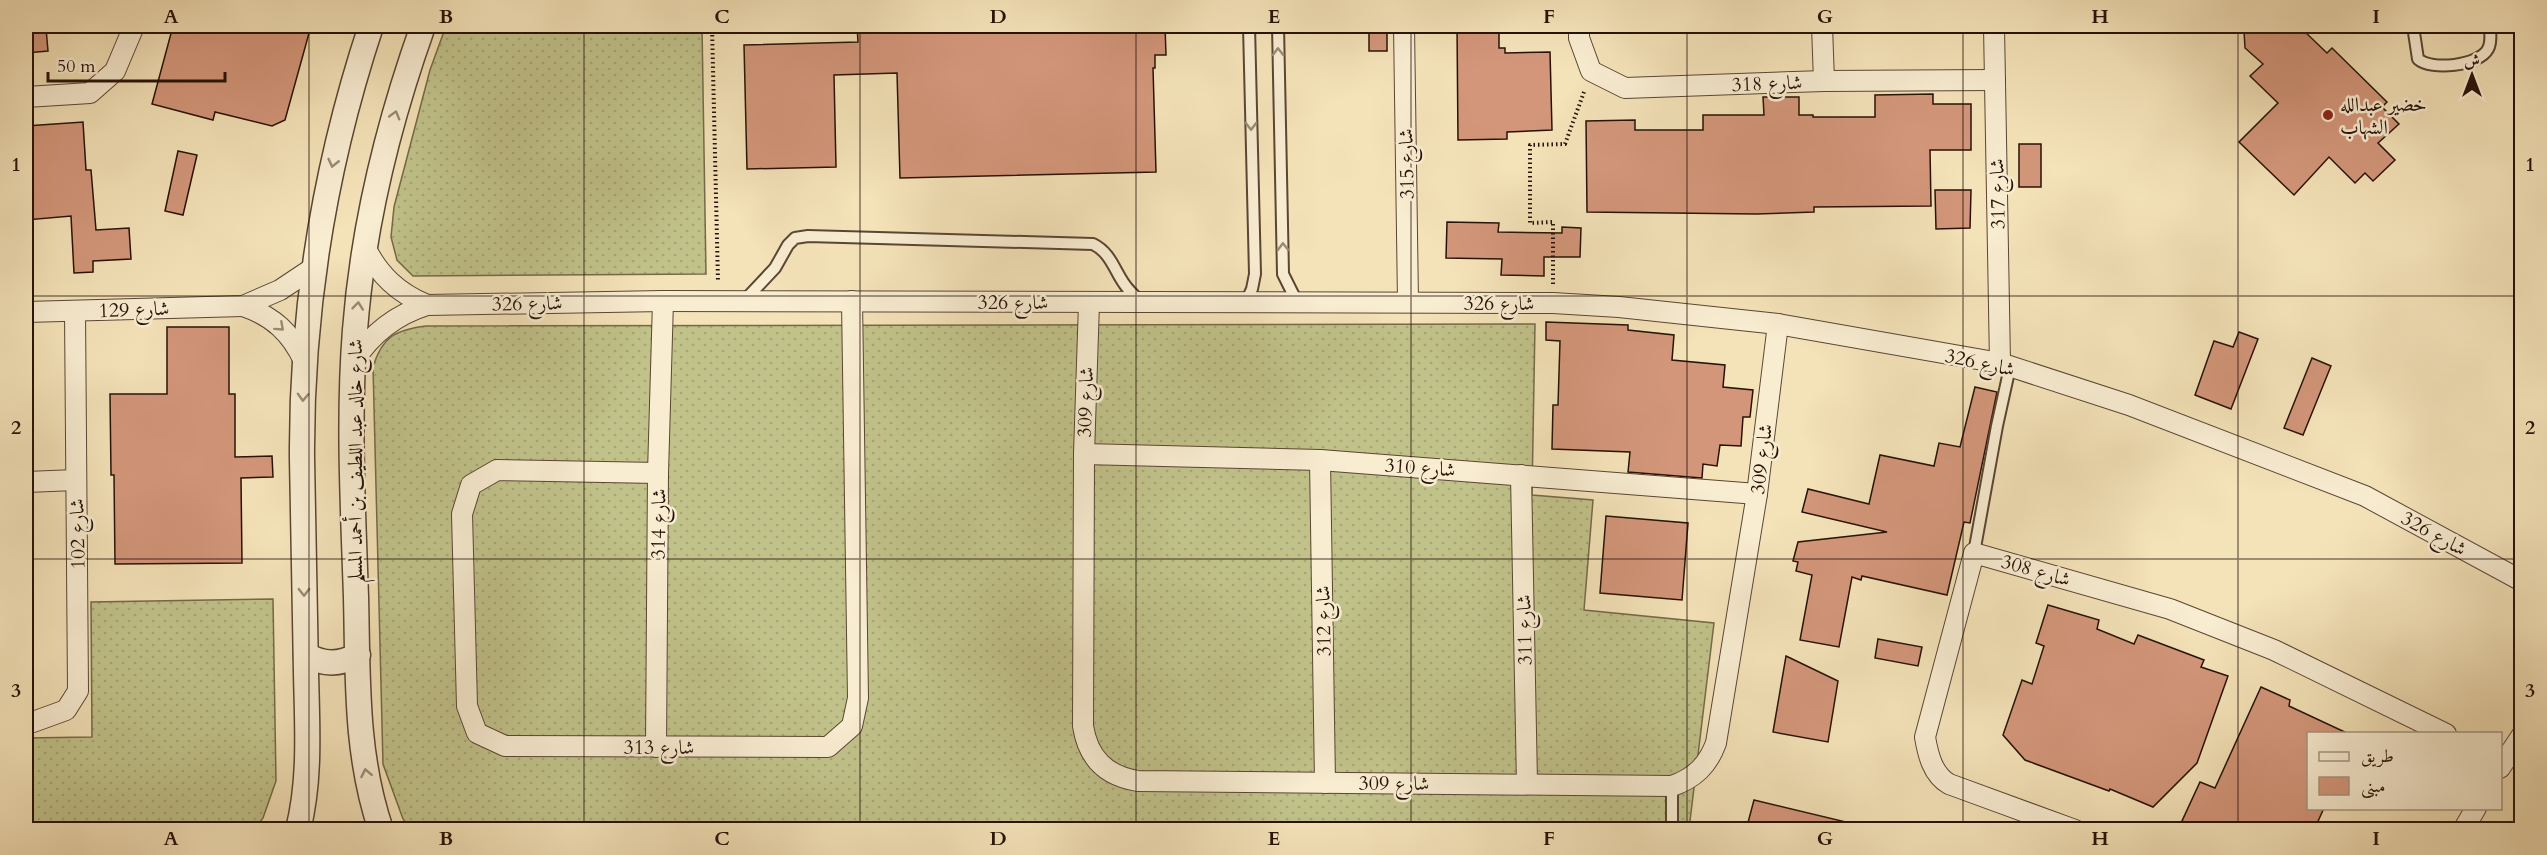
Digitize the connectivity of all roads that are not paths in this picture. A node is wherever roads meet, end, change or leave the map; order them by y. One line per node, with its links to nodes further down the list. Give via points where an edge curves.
1 (134, 26): 14 (street, via 115,71 90,93)
2 (371, 26): 16 (street, one-way to 16, via 344,116)
3 (423, 26): 15 (street, شارع خالد عبد اللطيف بن أحمد المسلم, one-way to 3, via 383,157)
4 (1249, 26): 20 (lane, one-way to 20, via 1255,274)
5 (1278, 26): 21 (lane, one-way to 5, via 1283,274)
6 (1404, 26): 22 (street, شارع 315)
7 (1579, 26): 13 (street, شارع 318, via 1579,38 1591,72 1624,88)
8 (1822, 26): 13 (street)
9 (1994, 26): 12 (street, شارع 317)
10 (2413, 26): 11 (lane, via 2418,58 2433,66 2481,58 2491,42)
11 (2490, 26)
12 (1995, 80): 13 (street, شارع 318); 32 (street, شارع 317)
13 (1824, 81)
14 (26, 97)
15 (365, 247): 25 (street, شارع 326, via 390,283); 31 (street, شارع خالد عبد اللطيف بن أحمد المسلم, one-way to 15)
16 (314, 268): 26 (street, شارع 129, via 280,290); 30 (street)
17 (663, 301): 18 (street, شارع 326); 25 (street, شارع 326); 35 (street, شارع 314)
18 (744, 301): 19 (street, شارع 326); 24 (lane, via 775,268 788,244 808,236 1093,244 1110,258 1125,286)
19 (852, 301): 23 (street, شارع 326); 47 (street, شارع 313, via 858,699 852,726 828,747)
20 (1246, 302): 21 (street, شارع 326); 24 (street, شارع 326)
21 (1298, 302): 22 (street, شارع 326)
22 (1408, 302): 29 (street, شارع 326, via 1619,306)
23 (1089, 303): 24 (street, شارع 326); 33 (street, شارع 309)
24 (1142, 303)
25 (427, 304): 31 (street, شارع 326, via 387,324)
26 (243, 306): 27 (street, شارع 129); 30 (street, شارع 129, one-way to 30, via 280,326)
27 (75, 311): 28 (street, شارع 129); 37 (street, شارع 102)
28 (26, 312)
29 (1778, 324): 32 (street, شارع 326); 39 (street, شارع 309)
30 (304, 362): 42 (street, one-way to 42)
31 (354, 362): 43 (street, شارع خالد عبد اللطيف بن أحمد المسلم, via 351,431)
32 (2005, 365): 40 (lane); 41 (street, شارع 326, via 2129,405 2365,496)
33 (1084, 454): 34 (street, شارع 310); 49 (street, شارع 309, via 1083,726 1090,753 1110,773 1138,781)
34 (1320, 460): 36 (street, شارع 310); 49 (street, شارع 312)
35 (658, 473): 47 (street, شارع 314); 47 (street, شارع 313, via 497,470 471,485 462,514 466,706 477,733 505,746)
36 (1521, 475): 39 (street, شارع 310); 50 (street, شارع 311)
37 (76, 480): 38 (street); 44 (street, شارع 102, via 78,691 66,710)
38 (26, 482)
39 (1757, 494): 51 (street, شارع 309, via 1716,743 1700,771)
40 (1974, 553): 45 (street, شارع 308, via 2170,609 2274,650); 56 (street, شارع 308, via 1926,737 1936,774 1949,784)
41 (2522, 581)
42 (306, 655): 43 (street, via 330,664); 53 (street, via 307,781)
43 (357, 655): 54 (street, شارع خالد عبد اللطيف بن أحمد المسلم, one-way to 43, via 361,744)
44 (26, 722)
45 (2442, 732)
46 (2522, 735): 48 (street)
47 (656, 747)
48 (2502, 763)
49 (1325, 783): 50 (street, شارع 309)
50 (1527, 784): 51 (street, شارع 309)
51 (1672, 786): 55 (lane)
52 (2475, 810): 57 (street)
53 (298, 830)
54 (381, 830)
55 (1672, 830)
56 (2074, 830)
57 (2463, 830)

